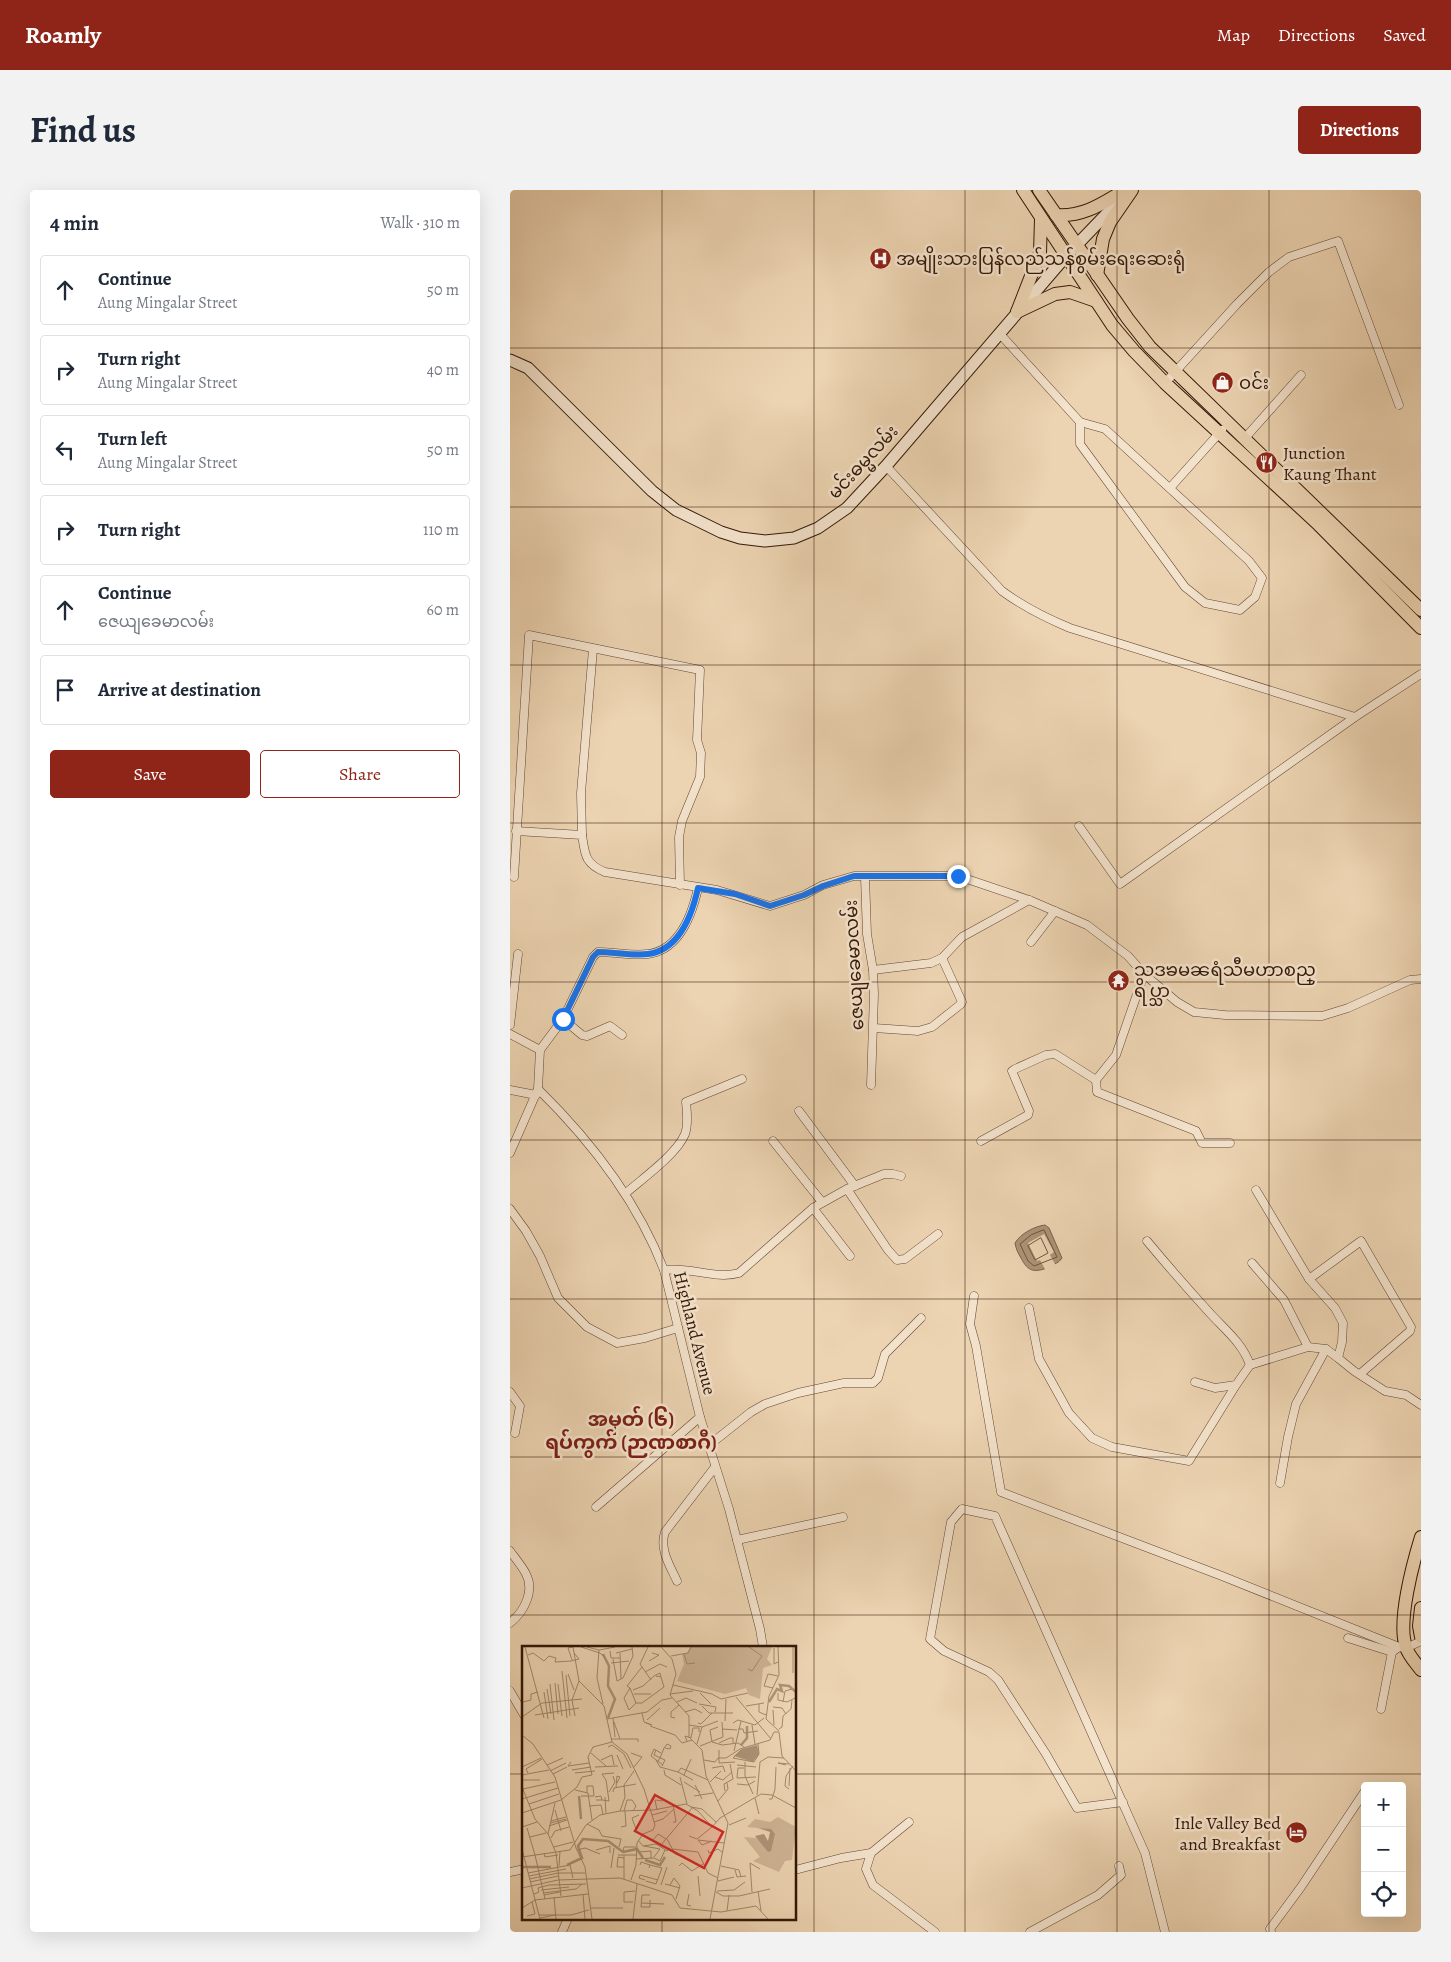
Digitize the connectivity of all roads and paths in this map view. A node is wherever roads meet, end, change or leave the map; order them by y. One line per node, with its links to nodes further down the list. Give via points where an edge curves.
1 (1023, 190): 6 (main road)
2 (1039, 190): 5 (main road)
3 (1125, 190): 5 (main road, via 1085,212)
4 (1131, 190): 7 (main road, မင်းဓမ္မလမ်း); 9 (main road, via 1103,239)
5 (1056, 215): 7 (main road)
6 (1040, 218): 8 (main road); 11 (main road, via 1040,253)
7 (1077, 245): 8 (main road, မင်းဓမ္မလမ်း); 9 (main road)
8 (1066, 256): 10 (main road); 11 (main road, မင်းဓမ္မလမ်း)
9 (1097, 275): 14 (main road, via 1144,340)
10 (1096, 301): 11 (main road, via 1070,292 1054,294); 16 (main road, via 1112,325)
11 (1017, 312): 12 (main road, မင်းဓမ္မလမ်း)
12 (1000, 334): 18 (street); 21 (main road, မင်းဓမ္မလမ်း)
13 (510, 360): 21 (main road, မင်းဓမ္မလမ်း, via 528,368 676,510 740,538 765,541 794,538 818,528 847,508)
14 (1174, 372): 16 (street); 17 (street, via 1269,272 1289,257 1338,241); 19 (main road)
15 (1301, 375): 20 (street)
16 (1165, 383): 19 (main road)
17 (1399, 405)
18 (1080, 422): 22 (street, via 1106,429); 22 (street, via 1080,444 1185,587 1205,603 1240,610 1255,597 1262,578 1249,561)
19 (1224, 428): 20 (main road); 22 (street); 24 (main road)
20 (1245, 438): 23 (main road)
21 (886, 466): 27 (street, via 1002,591 1040,615 1070,628)
22 (1170, 488)
23 (1421, 610)
24 (1421, 628)
25 (593, 648): 29 (street, via 529,635); 30 (street, via 581,792); 33 (street, via 700,670 697,740 701,753 700,777 678,837)
26 (1421, 674): 27 (street)
27 (1355, 717): 28 (street, via 1120,884)
28 (1079, 826)
29 (516, 831): 30 (street); 31 (street)
30 (582, 835): 33 (street, via 586,857 593,867)
31 (514, 877)
32 (865, 877): 34 (street, via 854,876 833,882 770,906 735,894); 35 (street, ဇေယျခေမာလမ်း, via 958,876); 40 (street, ဇေယျခေမာလမ်း, via 867,934)
33 (680, 885): 34 (street)
34 (698, 888): 43 (street, via 679,935 662,950 647,954 598,952)
35 (1029, 900): 36 (street, ဇေယျခေမာလမ်း); 39 (street, via 962,937)
36 (1055, 911): 37 (street); 41 (street, ဇေယျခေမာလမ်း, via 1087,926 1128,956)
37 (1031, 942)
38 (518, 954): 44 (street)
39 (942, 958): 40 (street); 45 (street, via 961,1004 932,1027 918,1031)
40 (873, 970): 45 (street, ဇေယျခေမာလမ်း)
41 (1144, 974): 42 (street, ဇေယျခေမာလမ်း, via 1194,1012 1225,1015 1322,1016); 50 (street, via 1116,1055)
42 (1421, 978)
43 (563, 1019): 47 (street, via 582,1035 610,1026); 48 (street)
44 (510, 1025)
45 (874, 1028): 51 (street, ဇေယျခေမာလမ်း)
46 (510, 1034): 48 (street)
47 (622, 1035)
48 (540, 1050): 53 (street)
49 (742, 1079): 63 (street, via 686,1102 686,1133 681,1141)
50 (1096, 1080): 56 (street, via 1055,1054 1015,1069 1012,1072 1028,1114); 57 (street, via 1097,1092 1196,1131 1202,1143)
51 (871, 1085)
52 (510, 1090): 53 (street)
53 (537, 1092): 58 (street); 63 (street, Highland Avenue, via 594,1150)
54 (799, 1111): 60 (street)
55 (773, 1141): 64 (street)
56 (981, 1141)
57 (1230, 1143)
58 (510, 1153)
59 (900, 1176): 60 (street, via 884,1174)
60 (855, 1186): 61 (street)
61 (847, 1189): 64 (street); 67 (street, via 897,1260 905,1259)
62 (1256, 1190): 72 (street)
63 (626, 1193): 71 (street, Highland Avenue)
64 (822, 1202): 65 (street)
65 (813, 1208): 69 (street); 71 (street, via 739,1272 728,1276 675,1268)
66 (510, 1209): 76 (street, via 531,1239 558,1298 587,1327 617,1343)
67 (938, 1234)
68 (1146, 1241): 80 (street, via 1233,1336 1246,1352)
69 (850, 1256)
70 (1252, 1263): 77 (street, via 1284,1300)
71 (664, 1270): 76 (street, Highland Avenue)
72 (1309, 1279): 79 (street, via 1335,1308 1343,1323); 81 (street, via 1361,1241 1411,1328)
73 (974, 1296): 103 (street, via 970,1324 1001,1492 1222,1576)
74 (1029, 1308): 83 (street, via 1039,1359 1069,1413 1092,1438 1112,1447 1190,1461)
75 (920, 1318): 88 (street, via 885,1354 878,1378 873,1383 844,1383 764,1404)
76 (678, 1328): 86 (street, Highland Avenue)
77 (1308, 1347): 78 (street); 80 (street)
78 (1326, 1349): 79 (street); 90 (street, via 1296,1404)
79 (1338, 1358): 81 (street)
80 (1250, 1365): 83 (street)
81 (1360, 1374): 85 (street, via 1385,1391 1406,1395)
82 (1195, 1382): 83 (street, via 1215,1388)
83 (1236, 1385)
84 (510, 1392): 87 (street, via 520,1406)
85 (1421, 1405)
86 (700, 1417): 88 (street, Highland Avenue); 91 (street)
87 (515, 1433)
88 (708, 1446): 89 (street, Highland Avenue)
89 (715, 1467): 94 (street, Highland Avenue); 96 (street, via 662,1540)
90 (1280, 1483)
91 (596, 1507)
92 (843, 1517): 94 (street)
93 (1421, 1537): 103 (main road)
94 (737, 1540): 102 (street, Highland Avenue)
95 (510, 1551): 98 (street, via 527,1574 530,1588 519,1616)
96 (676, 1581)
97 (1421, 1608): 99 (main road)
98 (510, 1623)
99 (1421, 1637)
100 (1348, 1638): 103 (street)
101 (1421, 1641): 103 (street)
102 (763, 1646)
103 (1399, 1649): 104 (main road); 106 (street)
104 (1421, 1670)
105 (510, 1691): 107 (street)
106 (1381, 1709)
107 (522, 1712)
108 (1361, 1797): 119 (street)
109 (1123, 1802): 109 (street, via 1077,1808 998,1680 989,1672 944,1651 930,1639 951,1522 962,1509 995,1516); 118 (street, via 1145,1853)
110 (910, 1822): 111 (street)
111 (871, 1853): 113 (street); 116 (street, via 866,1869 873,1885)
112 (1119, 1866): 117 (street, via 1121,1875 1098,1895)
113 (796, 1870)
114 (567, 1920): 115 (street)
115 (562, 1932)
116 (935, 1932)
117 (1030, 1932)
118 (1165, 1932)
119 (1271, 1932)

